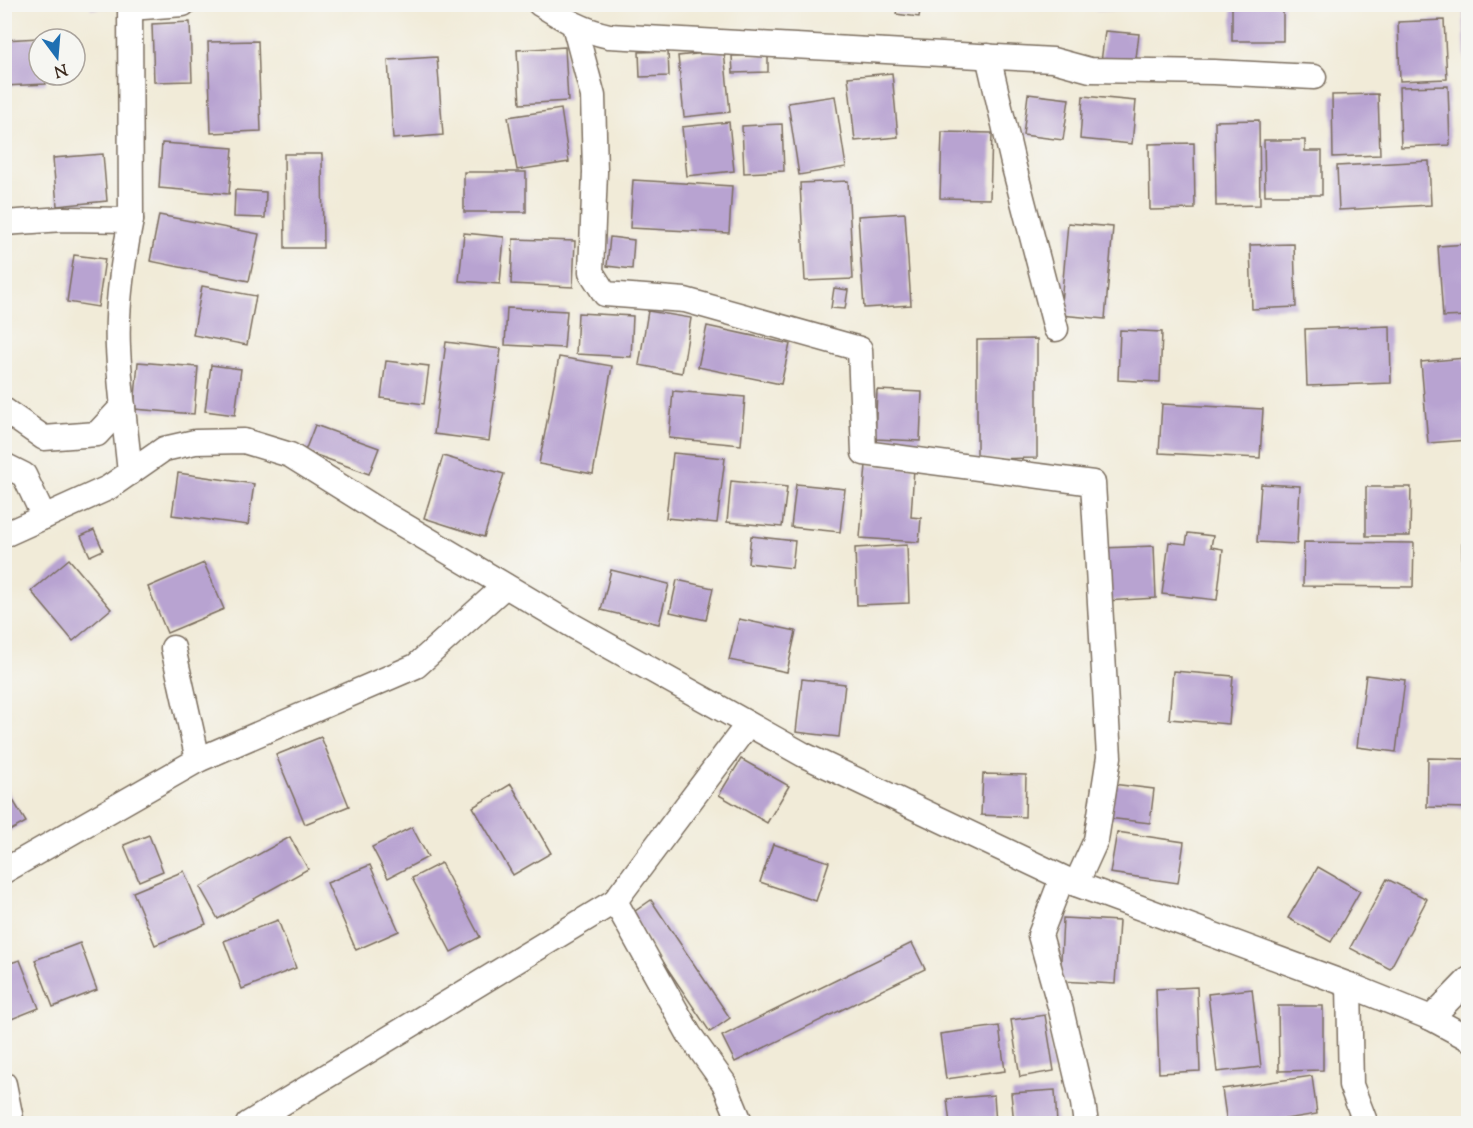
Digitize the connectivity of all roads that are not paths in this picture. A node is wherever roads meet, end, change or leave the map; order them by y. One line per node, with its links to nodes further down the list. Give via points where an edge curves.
1 (183, 4): 3 (street)
2 (540, 4): 4 (street)
3 (130, 6): 7 (street)
4 (574, 25): 5 (street, via 609,36); 21 (street, via 593,96 591,272 605,294 685,300 860,349 864,453 1093,483 1109,757 1096,840)
5 (988, 56): 6 (street, via 1053,60 1090,70); 9 (street)
6 (1314, 77)
7 (131, 220): 8 (street); 10 (street, via 118,347)
8 (4, 223)
9 (1056, 329)
10 (123, 406): 11 (street, via 98,434 67,438 44,438); 13 (street)
11 (4, 410)
12 (4, 465): 14 (street, via 24,475)
13 (130, 473): 14 (street, via 108,488); 16 (street, via 164,449 195,442 244,441 290,455)
14 (44, 517): 15 (street)
15 (4, 535)
16 (505, 585): 18 (street); 19 (street, via 416,666)
17 (173, 648): 19 (street)
18 (748, 724): 21 (street, via 804,755); 22 (street)
19 (198, 760): 20 (street)
20 (4, 871)
21 (1069, 881): 24 (street); 31 (street, via 1040,935)
22 (615, 901): 29 (street); 30 (street, via 689,1034 724,1083)
23 (1468, 980): 25 (street)
24 (1349, 985): 25 (street); 32 (street, via 1351,1085)
25 (1431, 1018): 26 (street)
26 (1468, 1038)
27 (4, 1084): 28 (street)
28 (12, 1124)
29 (248, 1124)
30 (741, 1124)
31 (1086, 1124)
32 (1366, 1124)

